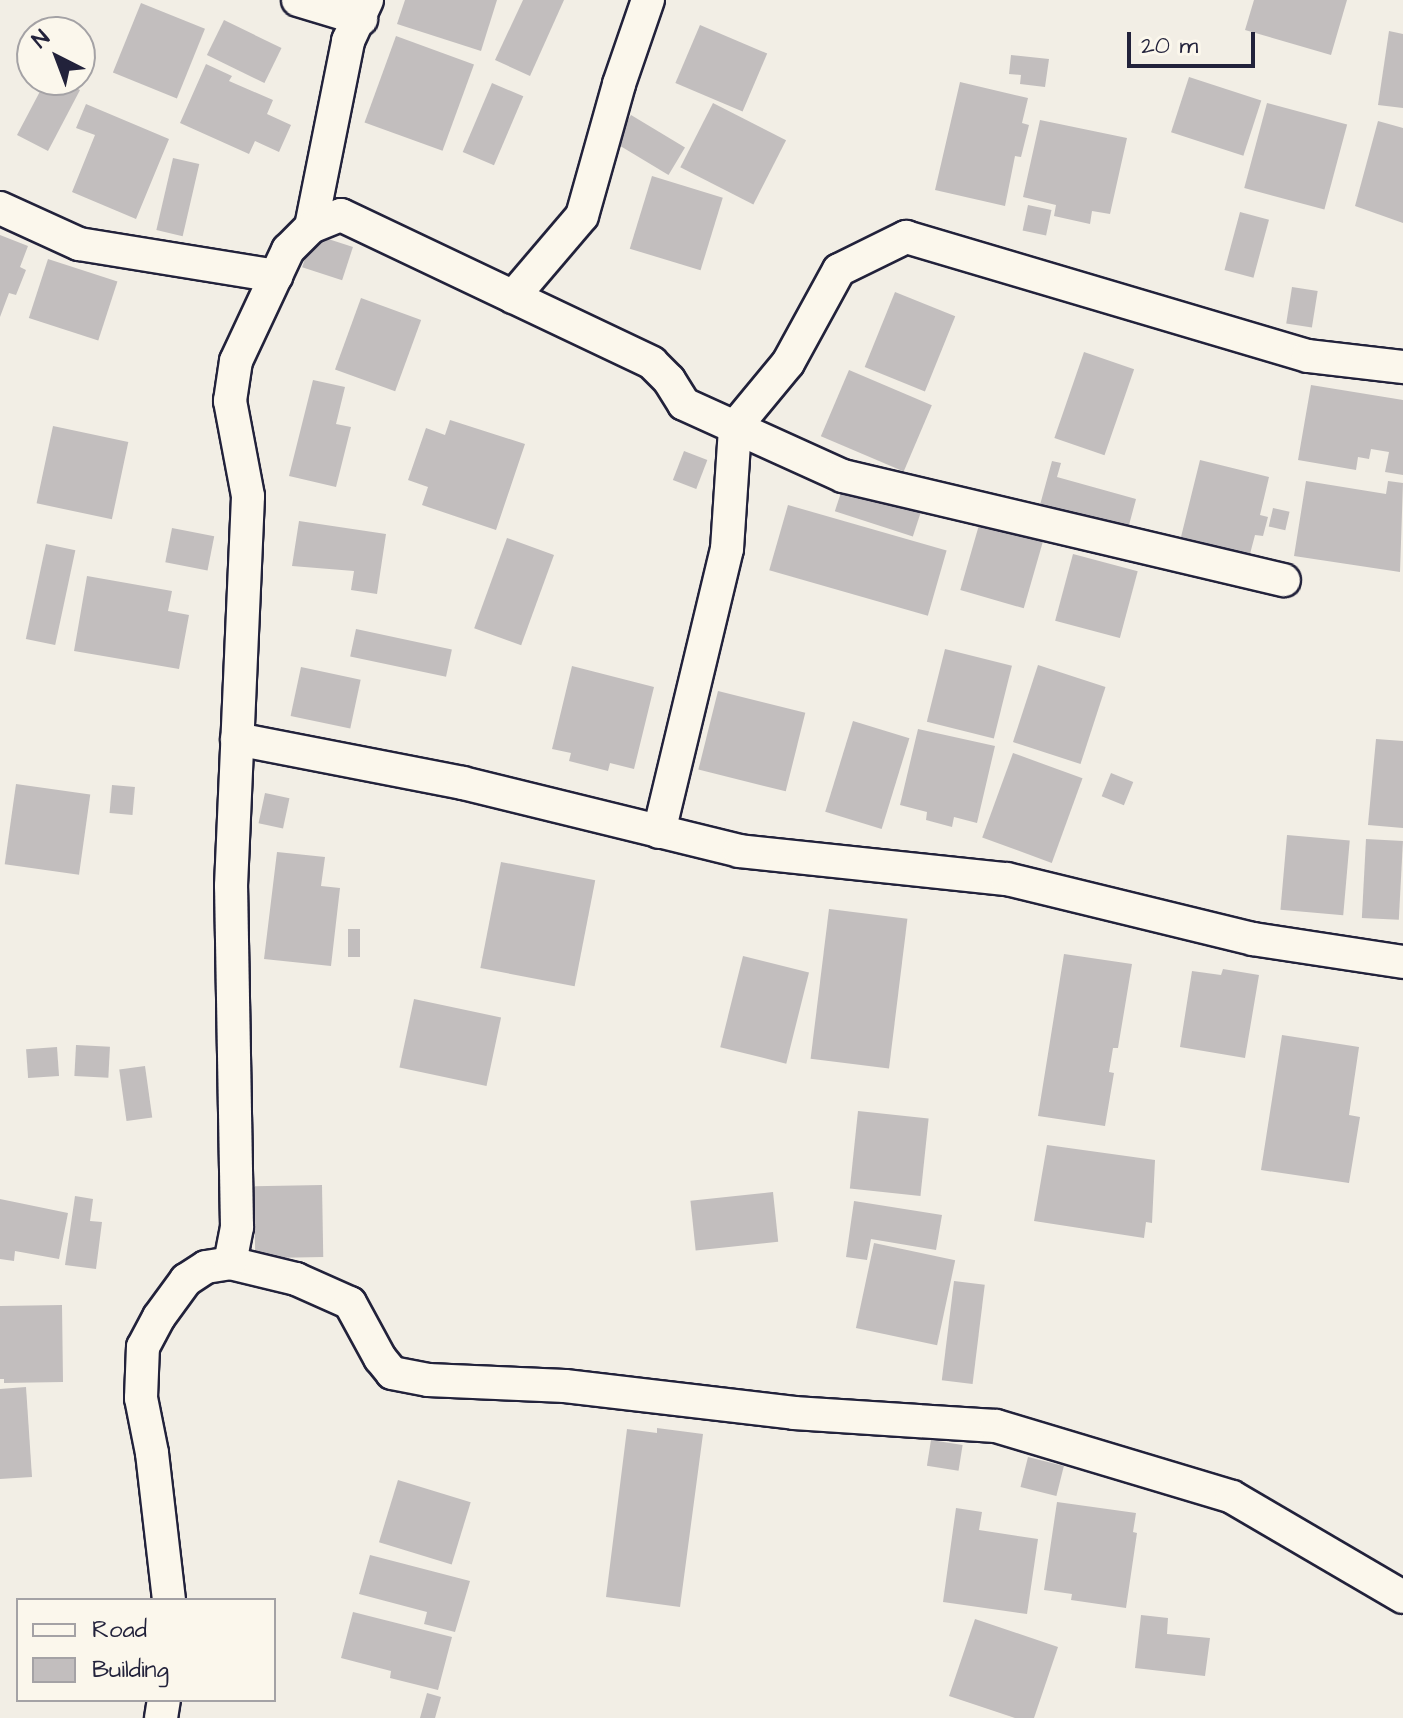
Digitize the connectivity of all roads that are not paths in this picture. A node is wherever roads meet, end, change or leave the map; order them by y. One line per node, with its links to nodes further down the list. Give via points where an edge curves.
1 (298, 0): 3 (street)
2 (648, 0): 7 (street, via 582,216)
3 (364, 10): 5 (street, via 348,41)
4 (0, 208): 6 (street, via 79,244)
5 (311, 227): 6 (street, via 288,250); 7 (street, via 341,215)
6 (276, 276): 11 (street, via 236,361 230,401 248,496)
7 (513, 297): 9 (street, via 652,363 684,404)
8 (1403, 367): 9 (street, via 1308,356 906,237 839,270 788,363)
9 (735, 427): 10 (street, via 843,476); 12 (street, via 727,549)
10 (1284, 580)
11 (237, 739): 12 (street, via 463,783); 14 (street, via 231,886 237,1227)
12 (659, 832): 13 (street, via 739,851 1007,879 1253,939)
13 (1403, 962)
14 (230, 1263): 15 (street, via 296,1279 350,1303 392,1373 428,1380 565,1386 794,1413 996,1426 1232,1497); 16 (street, via 206,1267 186,1280 143,1347 141,1398)
15 (1403, 1597)
16 (169, 1598)

